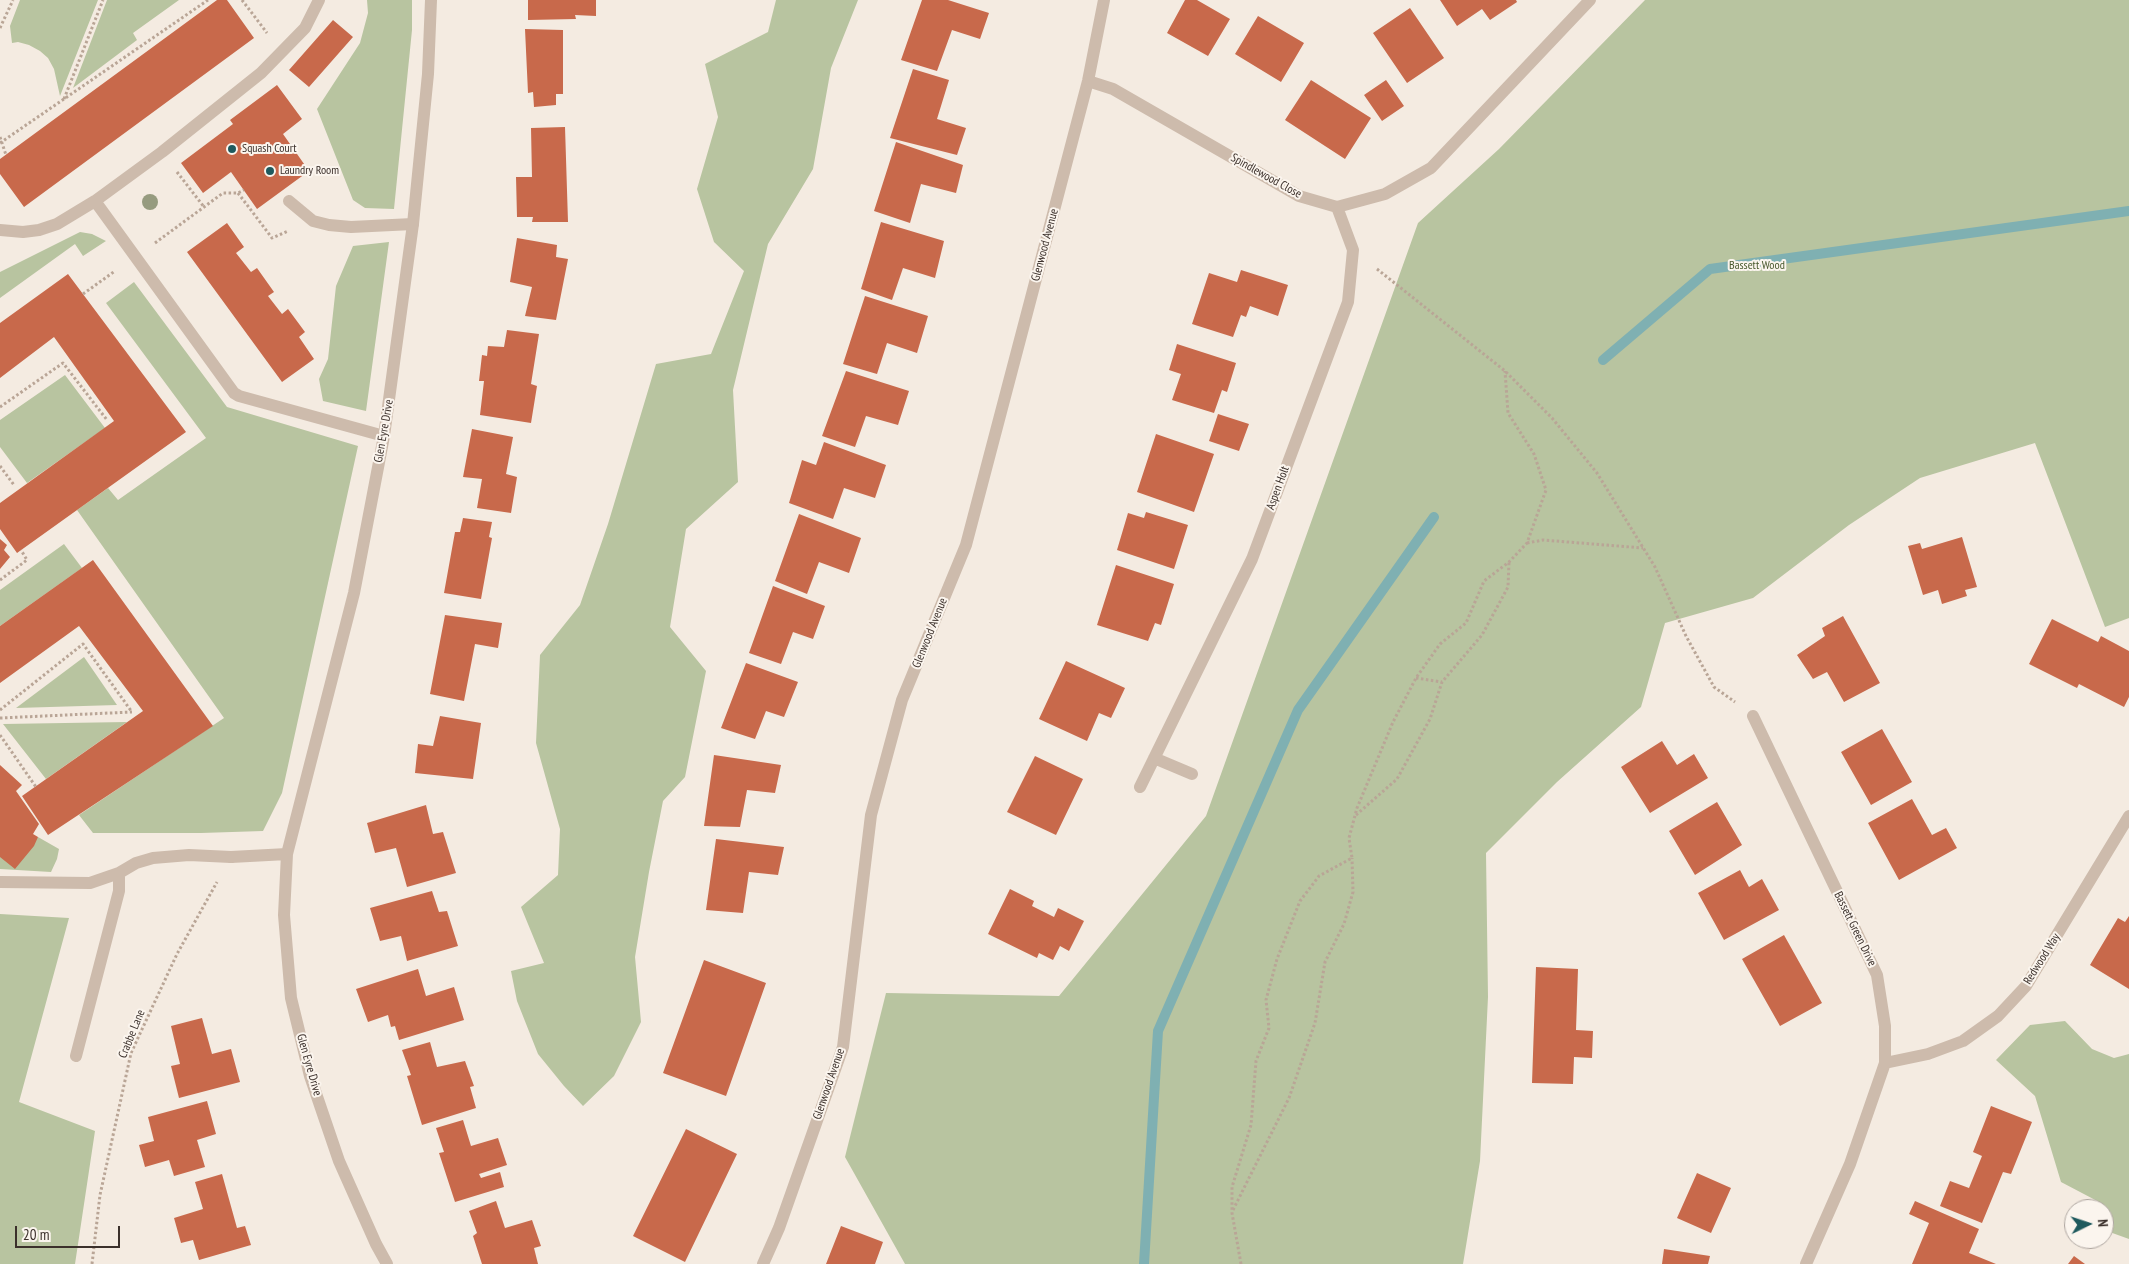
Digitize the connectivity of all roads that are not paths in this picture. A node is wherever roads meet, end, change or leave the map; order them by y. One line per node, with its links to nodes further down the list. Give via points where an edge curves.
1 (319, 0): 6 (street, via 304,28 261,73)
2 (431, 0): 9 (street, Glen Eyre Drive, via 428,74)
3 (1104, 0): 5 (street, Glenwood Avenue)
4 (1590, 0): 8 (street, via 1431,168 1385,194)
5 (1088, 81): 8 (street, Spindlewood Close, via 1112,89 1299,196); 23 (street, Glenwood Avenue, via 966,545 902,700 871,815 842,1046 780,1228)
6 (95, 201): 10 (street, via 39,230); 11 (street, via 234,393)
7 (289, 202): 9 (street, via 313,220 329,225)
8 (1337, 207): 13 (street, Aspen Holt, via 1353,250 1348,302 1252,559)
9 (413, 224): 11 (street, Glen Eyre Drive)
10 (0, 230)
11 (384, 436): 17 (street, Glen Eyre Drive, via 354,593)
12 (1753, 716): 21 (street, Bassett Green Drive, via 1876,975 1885,1026)
13 (1154, 758): 14 (street); 15 (street, Aspen Holt)
14 (1192, 774)
15 (1140, 787)
16 (2129, 816): 21 (street, Redwood Way, via 2026,986 1998,1016 1963,1041 1928,1054)
17 (287, 854): 18 (street, via 153,858); 22 (street, Glen Eyre Drive, via 284,915 291,998 310,1076 339,1161)
18 (120, 873): 19 (street, via 90,883); 20 (street, via 119,891)
19 (0, 882)
20 (76, 1056)
21 (1885, 1063): 24 (street, Bassett Green Drive, via 1850,1164)
22 (387, 1264)
23 (763, 1264)
24 (1806, 1264)

